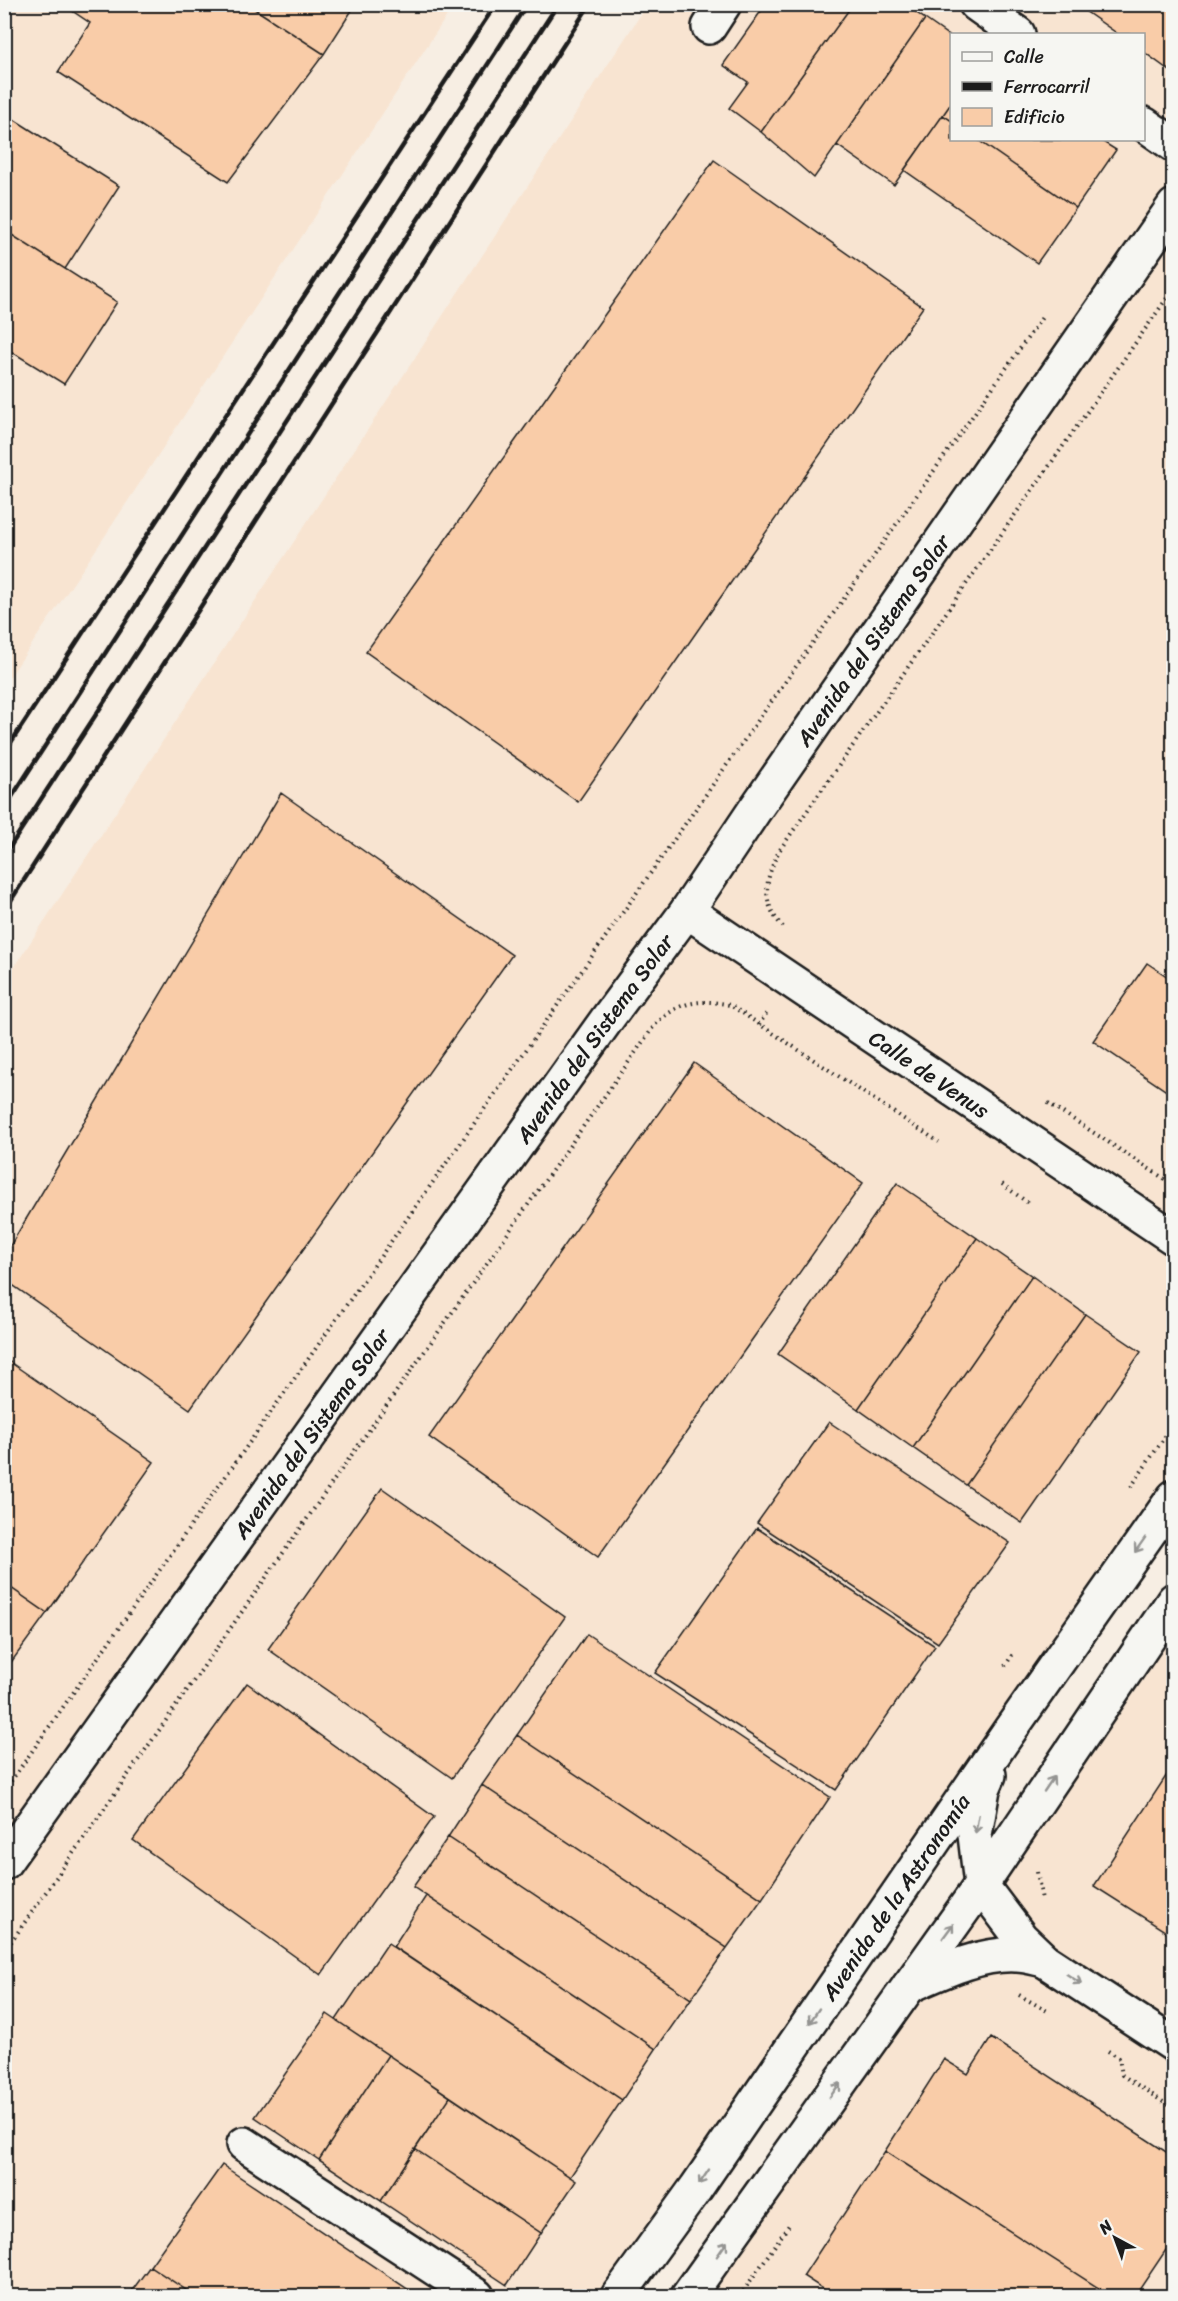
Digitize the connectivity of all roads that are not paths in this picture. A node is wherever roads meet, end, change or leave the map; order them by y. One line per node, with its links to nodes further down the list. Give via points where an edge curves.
1 (976, 4): 2 (street)
2 (1017, 33)
3 (1145, 125): 4 (street)
4 (1173, 145)
5 (1173, 206): 6 (street, Avenida del Sistema Solar)
6 (687, 911): 7 (street, Calle de Venus); 11 (street, Avenida del Sistema Solar)
7 (1173, 1238)
8 (1173, 1497): 10 (street, Avenida de la Astronomía, one-way to 10)
9 (1173, 1600): 12 (street, one-way to 9)
10 (1010, 1730): 12 (street, one-way to 12, via 983,1789 975,1835); 18 (street, Avenida de la Astronomía, one-way to 18)
11 (4, 1863)
12 (981, 1885): 13 (street, via 1021,1938); 14 (street, one-way to 12)
13 (1044, 1960): 14 (street, via 990,1956); 15 (street, one-way to 15)
14 (909, 1986): 19 (street, one-way to 14)
15 (1173, 2045)
16 (244, 2144): 17 (street)
17 (477, 2296)
18 (618, 2296)
19 (688, 2296)

